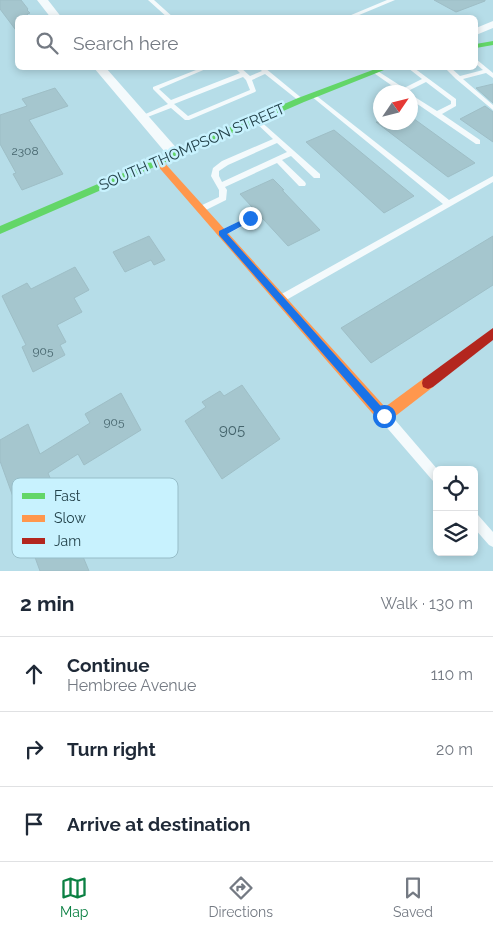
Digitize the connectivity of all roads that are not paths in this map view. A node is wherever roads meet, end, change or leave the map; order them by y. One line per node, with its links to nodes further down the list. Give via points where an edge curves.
1 (42, 0): 4 (street)
2 (151, 0): 5 (lane)
3 (389, 0): 6 (lane)
4 (54, 15)
5 (168, 15)
6 (353, 15)
7 (493, 24): 8 (street)
8 (478, 31)
9 (493, 43): 10 (main road)
10 (478, 46)
11 (478, 63): 20 (lane)
12 (102, 70): 32 (street)
13 (200, 70): 29 (lane, via 154,88)
14 (240, 70): 21 (lane)
15 (265, 70): 21 (lane); 27 (lane)
16 (376, 70): 26 (main road, SOUTH THOMPSON STREET)
17 (380, 70): 24 (lane)
18 (414, 70): 23 (lane)
19 (450, 70): 22 (lane)
20 (490, 74): 22 (lane)
21 (246, 76): 29 (lane); 29 (lane, via 253,91 187,119)
22 (458, 78): 30 (lane)
23 (426, 80): 25 (lane); 31 (lane, via 455,103)
24 (396, 85)
25 (417, 85)
26 (313, 95): 27 (main road, SOUTH THOMPSON STREET); 44 (lane)
27 (301, 100): 33 (main road, SOUTH THOMPSON STREET)
28 (418, 102): 31 (lane)
29 (171, 104): 32 (lane)
30 (493, 108)
31 (436, 114): 35 (lane)
32 (143, 117): 37 (street)
33 (256, 120): 34 (lane); 37 (main road, SOUTH THOMPSON STREET)
34 (277, 140): 36 (lane); 43 (lane, via 220,166 215,176)
35 (478, 142)
36 (292, 154): 38 (lane); 40 (lane)
37 (175, 155): 39 (main road, SOUTH THOMPSON STREET)
38 (278, 160): 42 (lane); 43 (lane)
39 (159, 162): 45 (main road); 47 (main road, SOUTH THOMPSON STREET)
40 (316, 176)
41 (493, 179): 44 (lane)
42 (302, 184)
43 (220, 186): 45 (lane, via 223,198)
44 (449, 204): 49 (lane)
45 (200, 209): 48 (main road)
46 (250, 218): 48 (lane)
47 (0, 230)
48 (222, 233): 49 (main road)
49 (281, 300): 51 (main road)
50 (493, 333): 51 (main road)
51 (384, 416): 52 (lane)
52 (433, 471)
53 (478, 524): 54 (lane)
54 (493, 541)

